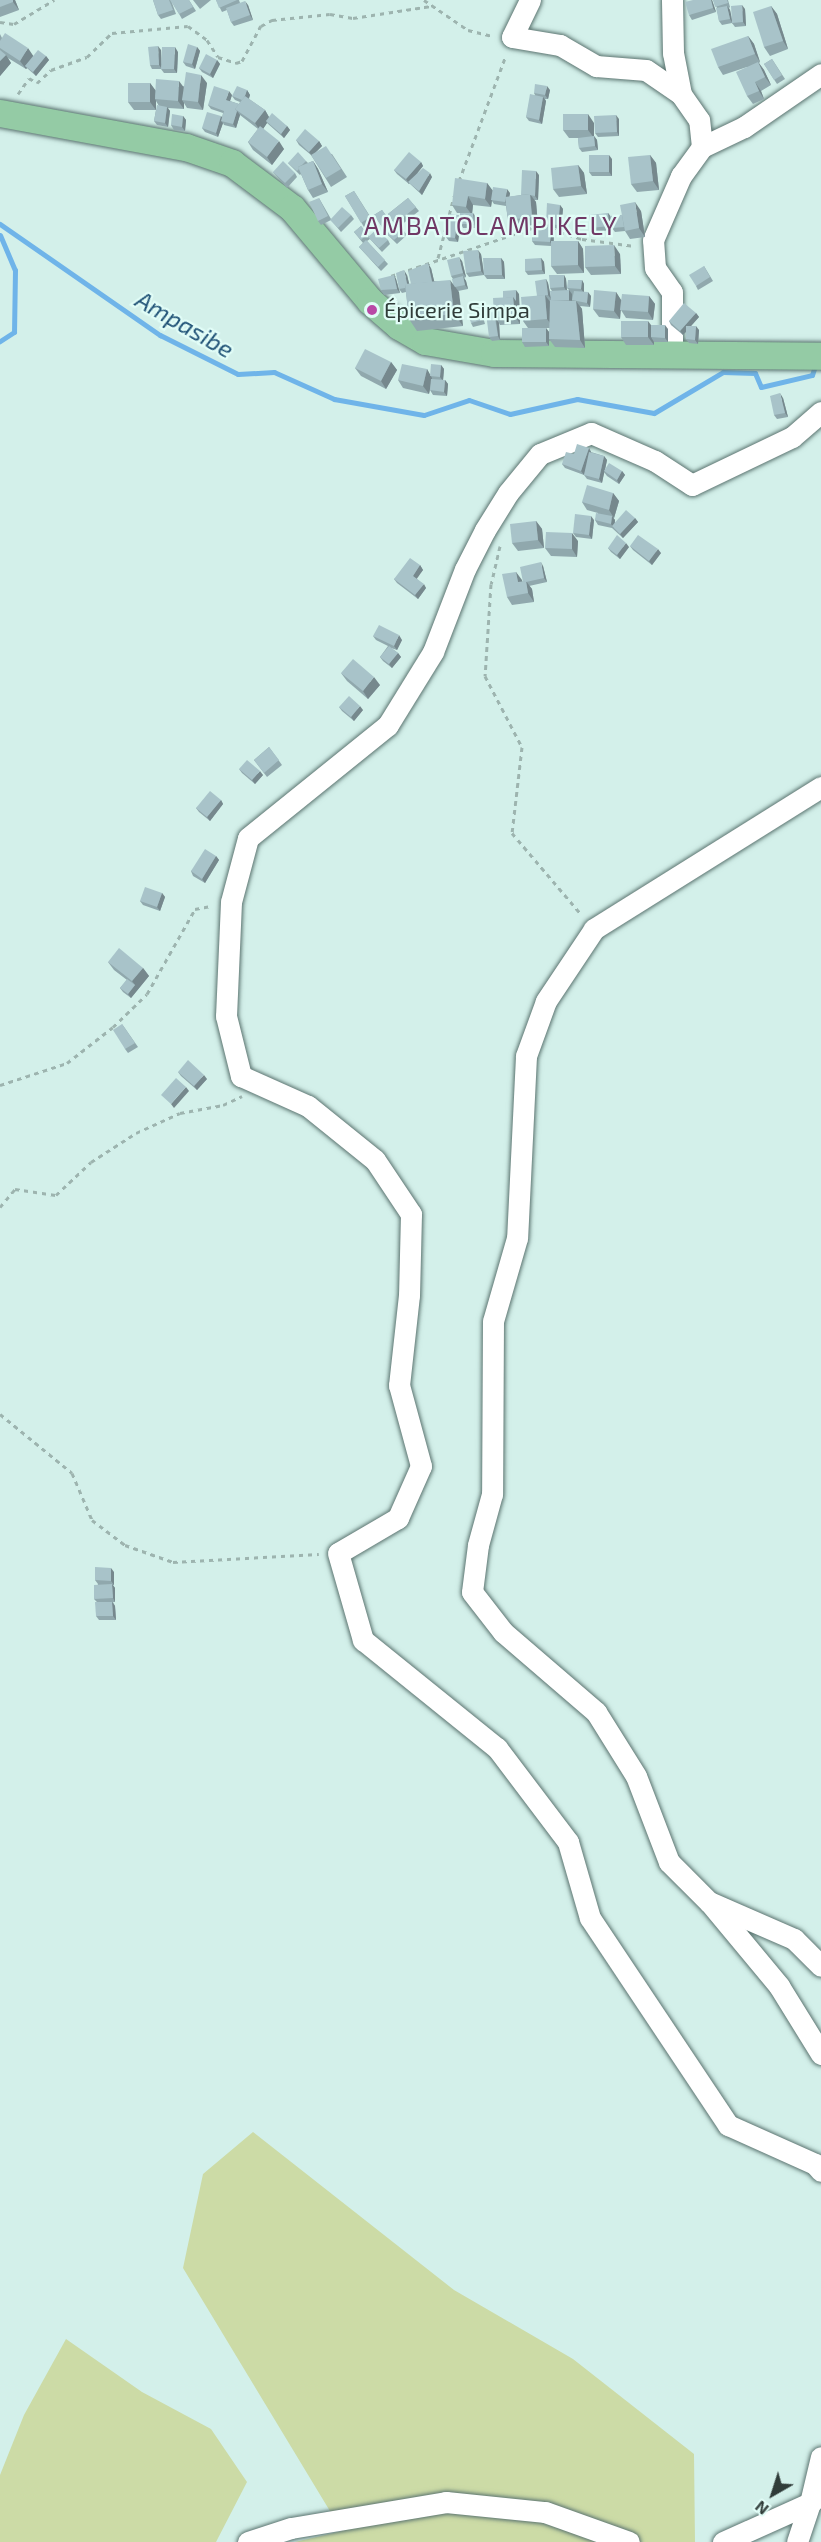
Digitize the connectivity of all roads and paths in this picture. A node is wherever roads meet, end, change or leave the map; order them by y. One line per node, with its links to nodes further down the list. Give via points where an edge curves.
1 (54, 0): 6 (path, via 14,24)
2 (424, 0): 5 (path)
3 (530, 0): 7 (street)
4 (672, 0): 9 (street, via 673,53)
5 (431, 6): 7 (path, via 473,33); 10 (path, via 353,18 330,14 272,20 261,26 242,62 236,63 218,57 207,40 188,26 112,33 87,57 51,70 38,83 29,78)
6 (0, 22)
7 (512, 37): 9 (street, via 560,45 596,66 646,70); 12 (path, via 448,211)
8 (821, 74): 11 (street, via 744,127)
9 (681, 94): 11 (street, via 699,120)
10 (4, 114): 14 (main road, via 186,147 232,163 292,208)
11 (702, 147): 13 (street, via 681,176 653,240)
12 (438, 258): 13 (path, via 465,253 533,227 582,239 632,245); 14 (path)
13 (652, 258): 15 (street, via 672,292)
14 (358, 286): 15 (main road, via 399,326 424,341 453,348 494,353)
15 (672, 355): 16 (main road)
16 (811, 356)
17 (821, 412): 20 (street, via 792,437 692,486 655,461 591,433 540,454 508,493 485,530 465,569 433,652 387,725 248,838)
18 (500, 544): 21 (path, via 491,584 485,676 522,747 512,833)
19 (821, 787): 21 (street)
20 (231, 902): 22 (path, via 195,909 147,994 113,1027 67,1063); 23 (street, via 226,1016 241,1076)
21 (594, 929): 27 (street, via 546,1001 526,1056 517,1238 493,1321 492,1494 478,1545 472,1592 502,1632 596,1712 636,1776 669,1862)
22 (0, 1085)
23 (265, 1086): 24 (path, via 223,1105 180,1113 136,1133 91,1162 56,1196 15,1189); 26 (street, via 308,1106 375,1160 411,1214 409,1294 399,1385 421,1466 398,1518)
24 (0, 1208)
25 (0, 1414): 26 (path, via 72,1473 92,1520 125,1545 173,1562)
26 (338, 1553): 30 (street, via 363,1640 497,1748 568,1842 590,1918 728,2125 815,2164)
27 (709, 1902): 28 (street, via 794,1939); 29 (street, via 779,1986)
28 (821, 1966)
29 (821, 2055)
30 (821, 2171)
31 (821, 2457): 32 (street)
32 (816, 2498): 35 (street); 36 (street)
33 (248, 2542): 34 (street, via 291,2528 446,2502 545,2512)
34 (629, 2542)
35 (723, 2542)
36 (797, 2542)

